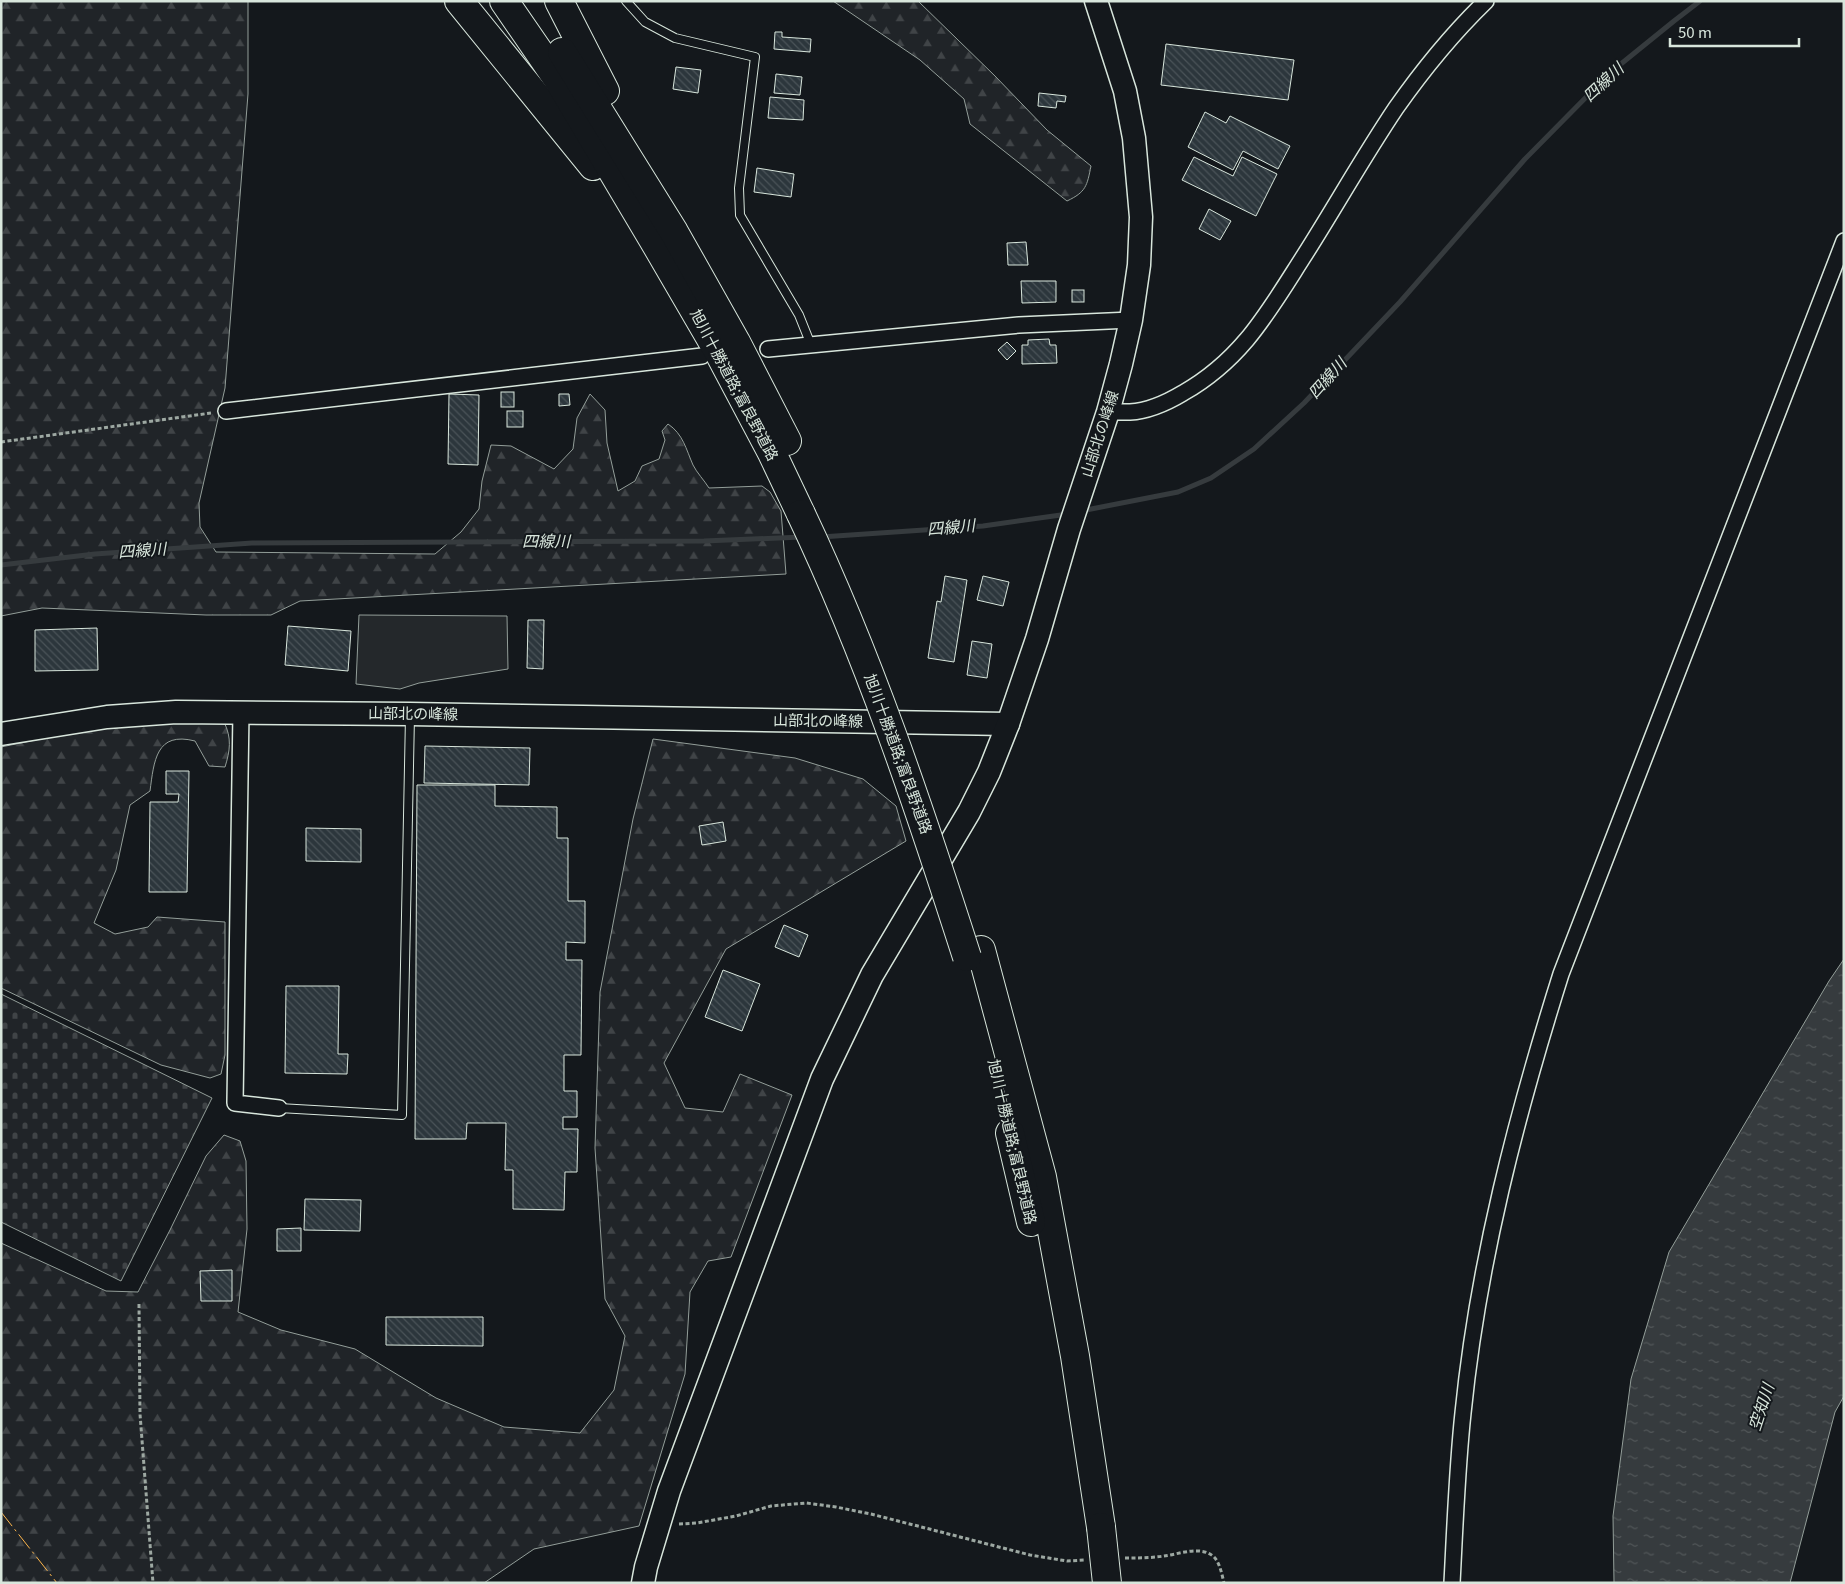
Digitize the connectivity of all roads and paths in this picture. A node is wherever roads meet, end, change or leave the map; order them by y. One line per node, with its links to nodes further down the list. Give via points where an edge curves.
1 (458, 1): 8 (highway)
2 (504, 1): 8 (highway, 旭川十勝道路;富良野道路)
3 (527, 1): 8 (highway, 旭川十勝道路;富良野道路, via 576,73)
4 (559, 1): 8 (highway, via 584,48)
5 (626, 1): 11 (lane, via 645,22 675,38 755,57 739,188 740,215 799,315)
6 (1096, 1): 10 (main road, 山部北の峰線, via 1125,91 1137,167 1141,217 1139,265)
7 (1486, 1): 15 (street, via 1396,108 1274,303 1242,346 1206,380 1172,400 1132,412)
8 (664, 236): 24 (highway, 旭川十勝道路;富良野道路, via 740,350 788,443 810,513 881,662 925,776 958,875 974,954 1042,1177 1075,1356)
9 (1844, 241): 31 (street, via 1561,974 1539,1045 1501,1191 1475,1325 1462,1413)
10 (1131, 320): 11 (street, via 1019,325); 15 (main road, 山部北の峰線)
11 (811, 345): 12 (street)
12 (768, 349)
13 (702, 356): 14 (street)
14 (226, 411): 16 (path)
15 (1108, 412): 19 (main road, 山部北の峰線)
16 (1, 442)
17 (241, 712): 18 (main road, 山部北の峰線); 20 (main road, 山部北の峰線, via 107,716); 21 (street, via 235,1103)
18 (410, 714): 19 (main road, 山部北の峰線); 21 (lane, via 402,1115)
19 (1008, 724): 23 (main road, via 969,812 872,975 822,1079)
20 (1, 734)
21 (279, 1108)
22 (139, 1304): 27 (path, via 140,1414)
23 (658, 1525): 26 (path, via 697,1523 771,1506 806,1503 871,1514 1030,1555 1067,1561); 28 (main road)
24 (1092, 1528): 26 (highway, 旭川十勝道路;富良野道路); 29 (highway, 旭川十勝道路;富良野道路, bridge)
25 (1122, 1558): 30 (path, via 1204,1552 1215,1558)
26 (1087, 1572)
27 (153, 1583)
28 (643, 1583)
29 (1107, 1583)
30 (1224, 1583)
31 (1452, 1583)

